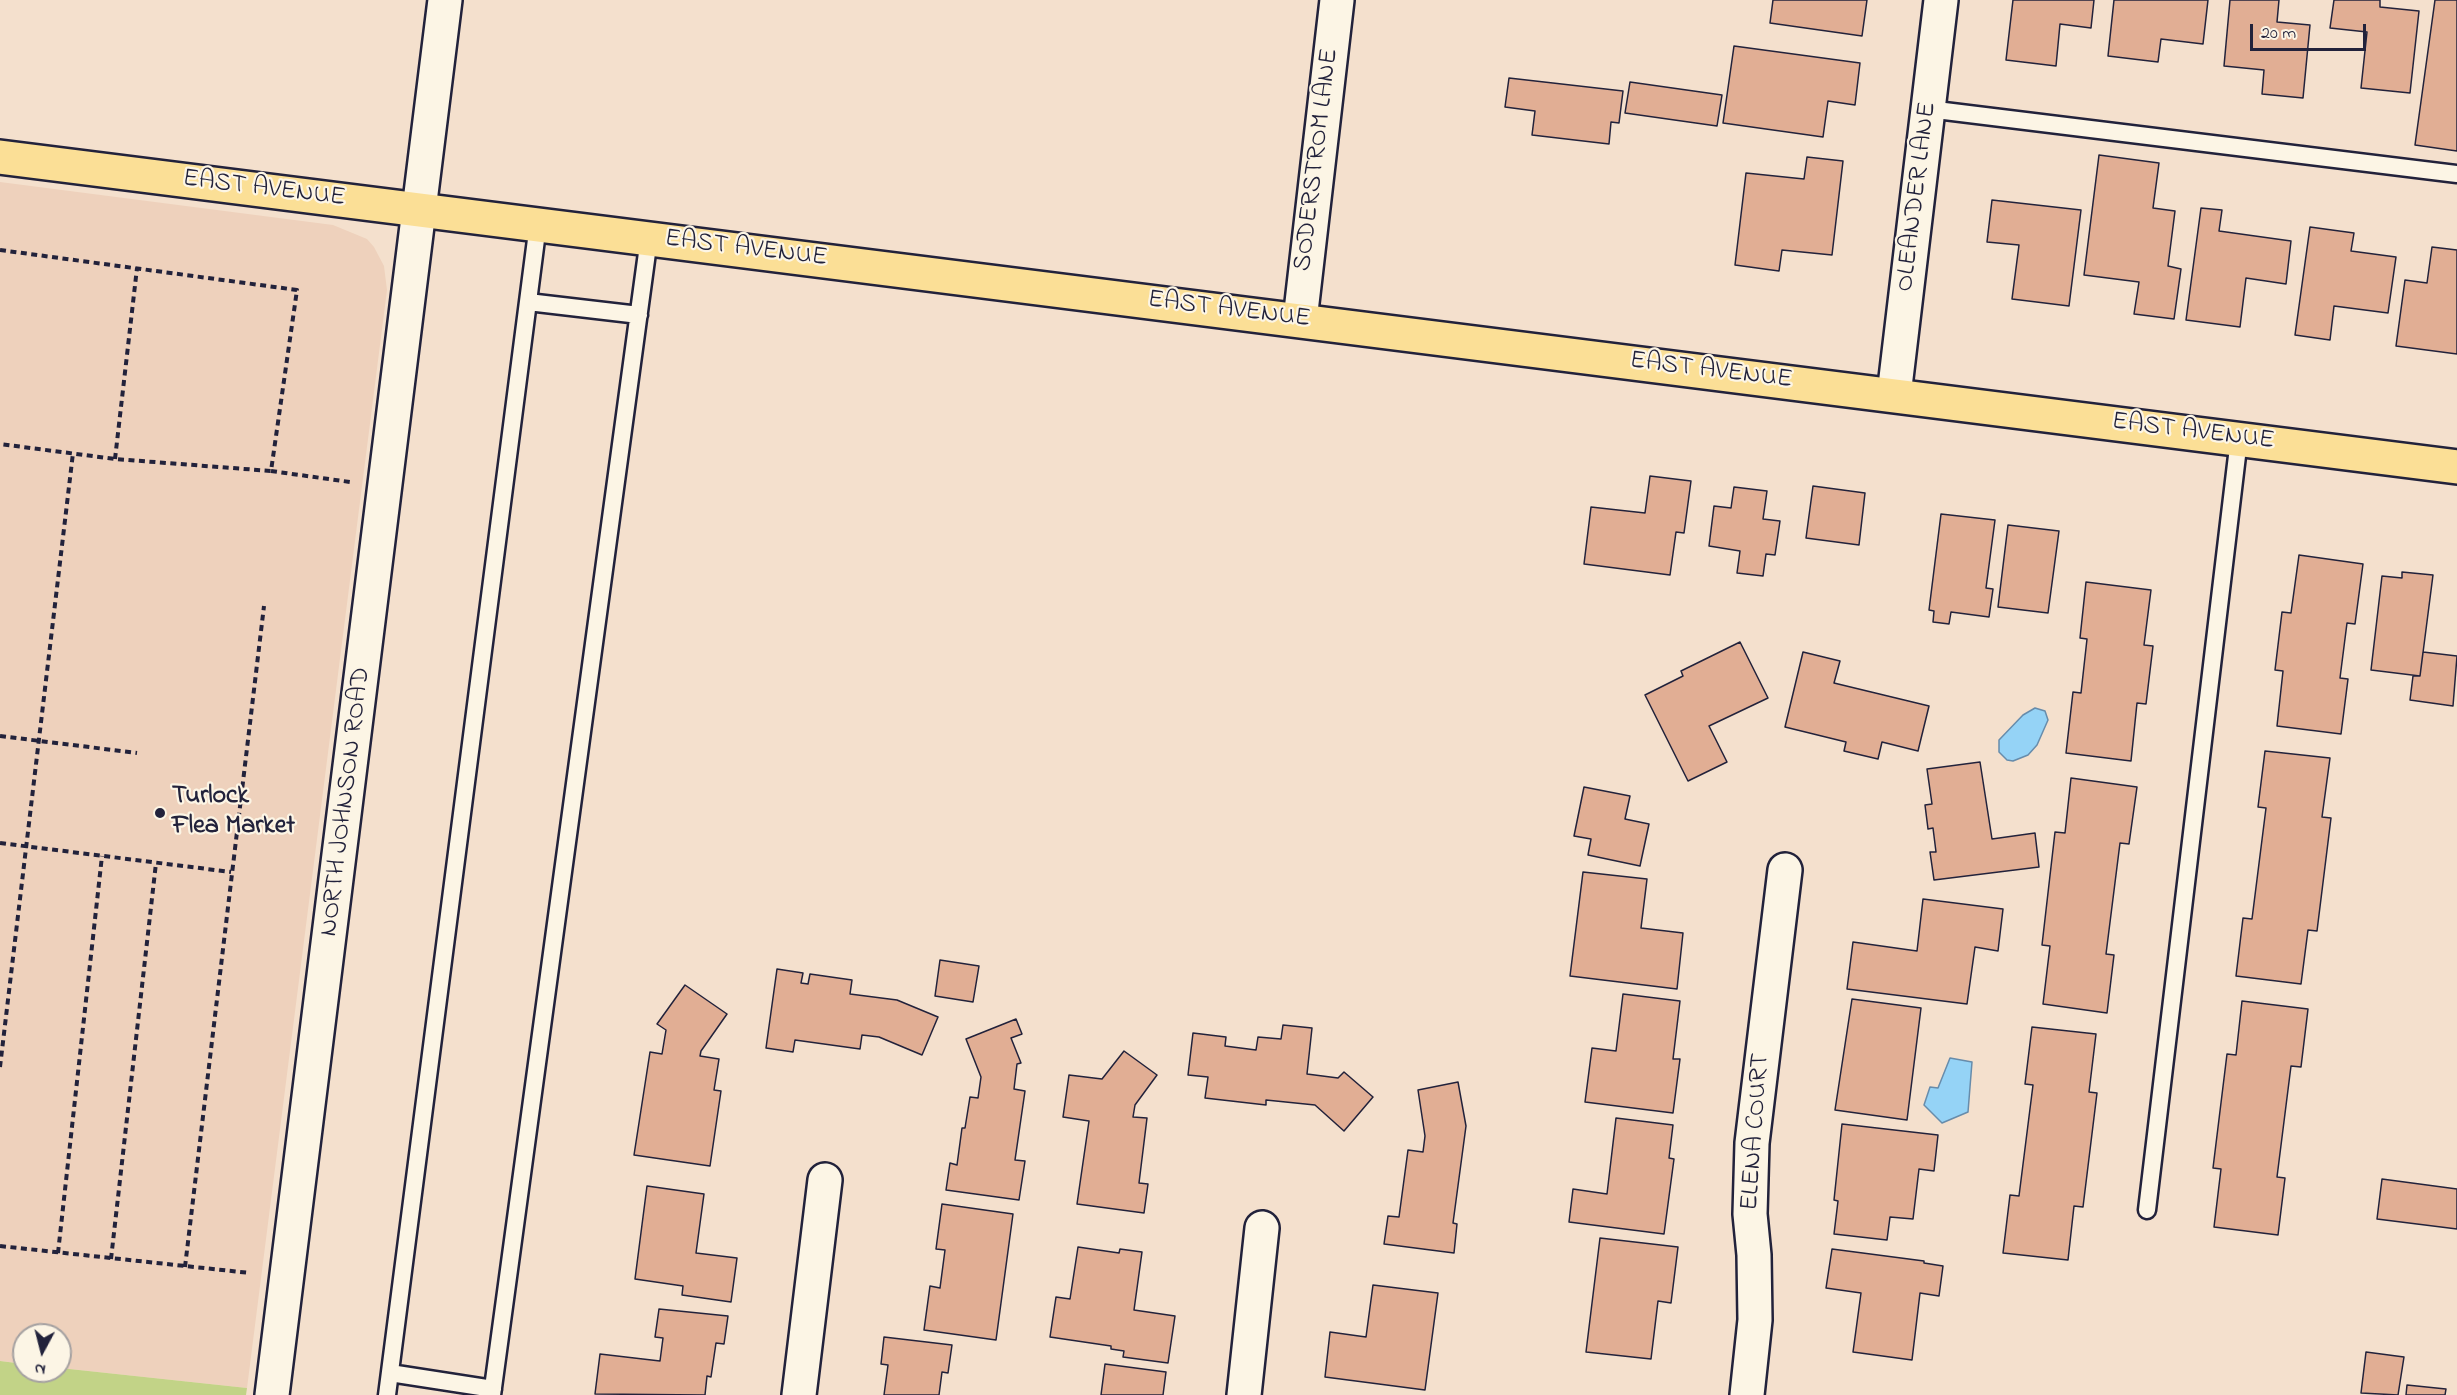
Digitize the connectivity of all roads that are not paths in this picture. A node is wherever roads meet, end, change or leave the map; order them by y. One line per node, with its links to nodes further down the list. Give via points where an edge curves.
1 (445, 0): 7 (street, NORTH JOHNSON ROAD)
2 (1337, 0): 12 (street, SODERSTROM LANE)
3 (1941, 0): 4 (street, OLEANDER LANE)
4 (1929, 109): 6 (lane); 13 (street, OLEANDER LANE)
5 (0, 157): 7 (main road, EAST AVENUE)
6 (2457, 174)
7 (421, 209): 8 (main road, EAST AVENUE); 22 (street, NORTH JOHNSON ROAD)
8 (538, 224): 9 (main road, EAST AVENUE); 10 (lane)
9 (649, 238): 11 (lane); 12 (main road, EAST AVENUE)
10 (528, 302): 11 (lane); 20 (lane)
11 (639, 315): 21 (lane)
12 (1300, 320): 13 (main road, EAST AVENUE)
13 (1894, 394): 14 (main road, EAST AVENUE)
14 (2239, 439): 15 (main road, EAST AVENUE); 18 (lane)
15 (2457, 467)
16 (1785, 870): 26 (street, ELENA COURT, via 1752,1143 1750,1214 1755,1320)
17 (825, 1180): 24 (street)
18 (2147, 1210)
19 (1262, 1228): 25 (street)
20 (390, 1373): 21 (lane); 23 (lane)
21 (493, 1392)
22 (272, 1395)
23 (387, 1395)
24 (799, 1395)
25 (1244, 1395)
26 (1747, 1395)

